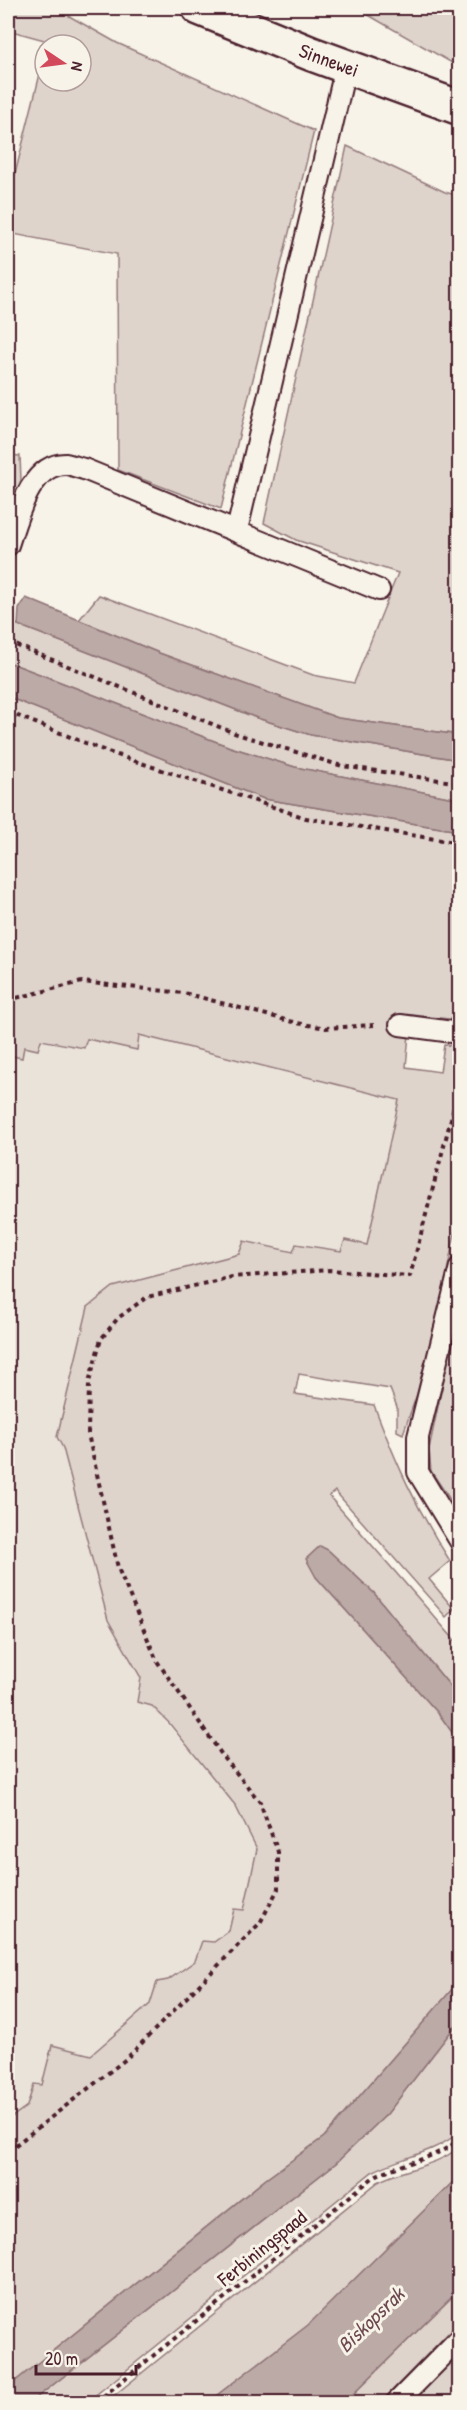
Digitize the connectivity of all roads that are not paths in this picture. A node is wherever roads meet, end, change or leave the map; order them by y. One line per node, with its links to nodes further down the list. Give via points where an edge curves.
1 (199, 8): 2 (street, Sinnewei)
2 (346, 66): 3 (street, Sinnewei); 4 (lane)
3 (459, 108)
4 (237, 530): 5 (lane, via 65,464 49,469 36,481); 6 (lane)
5 (8, 545)
6 (379, 590)
7 (400, 1025): 8 (lane)
8 (459, 1033)
9 (459, 1267): 10 (lane, via 418,1437 417,1472)
10 (459, 1541)
11 (459, 2338): 12 (lane)
12 (397, 2403)

